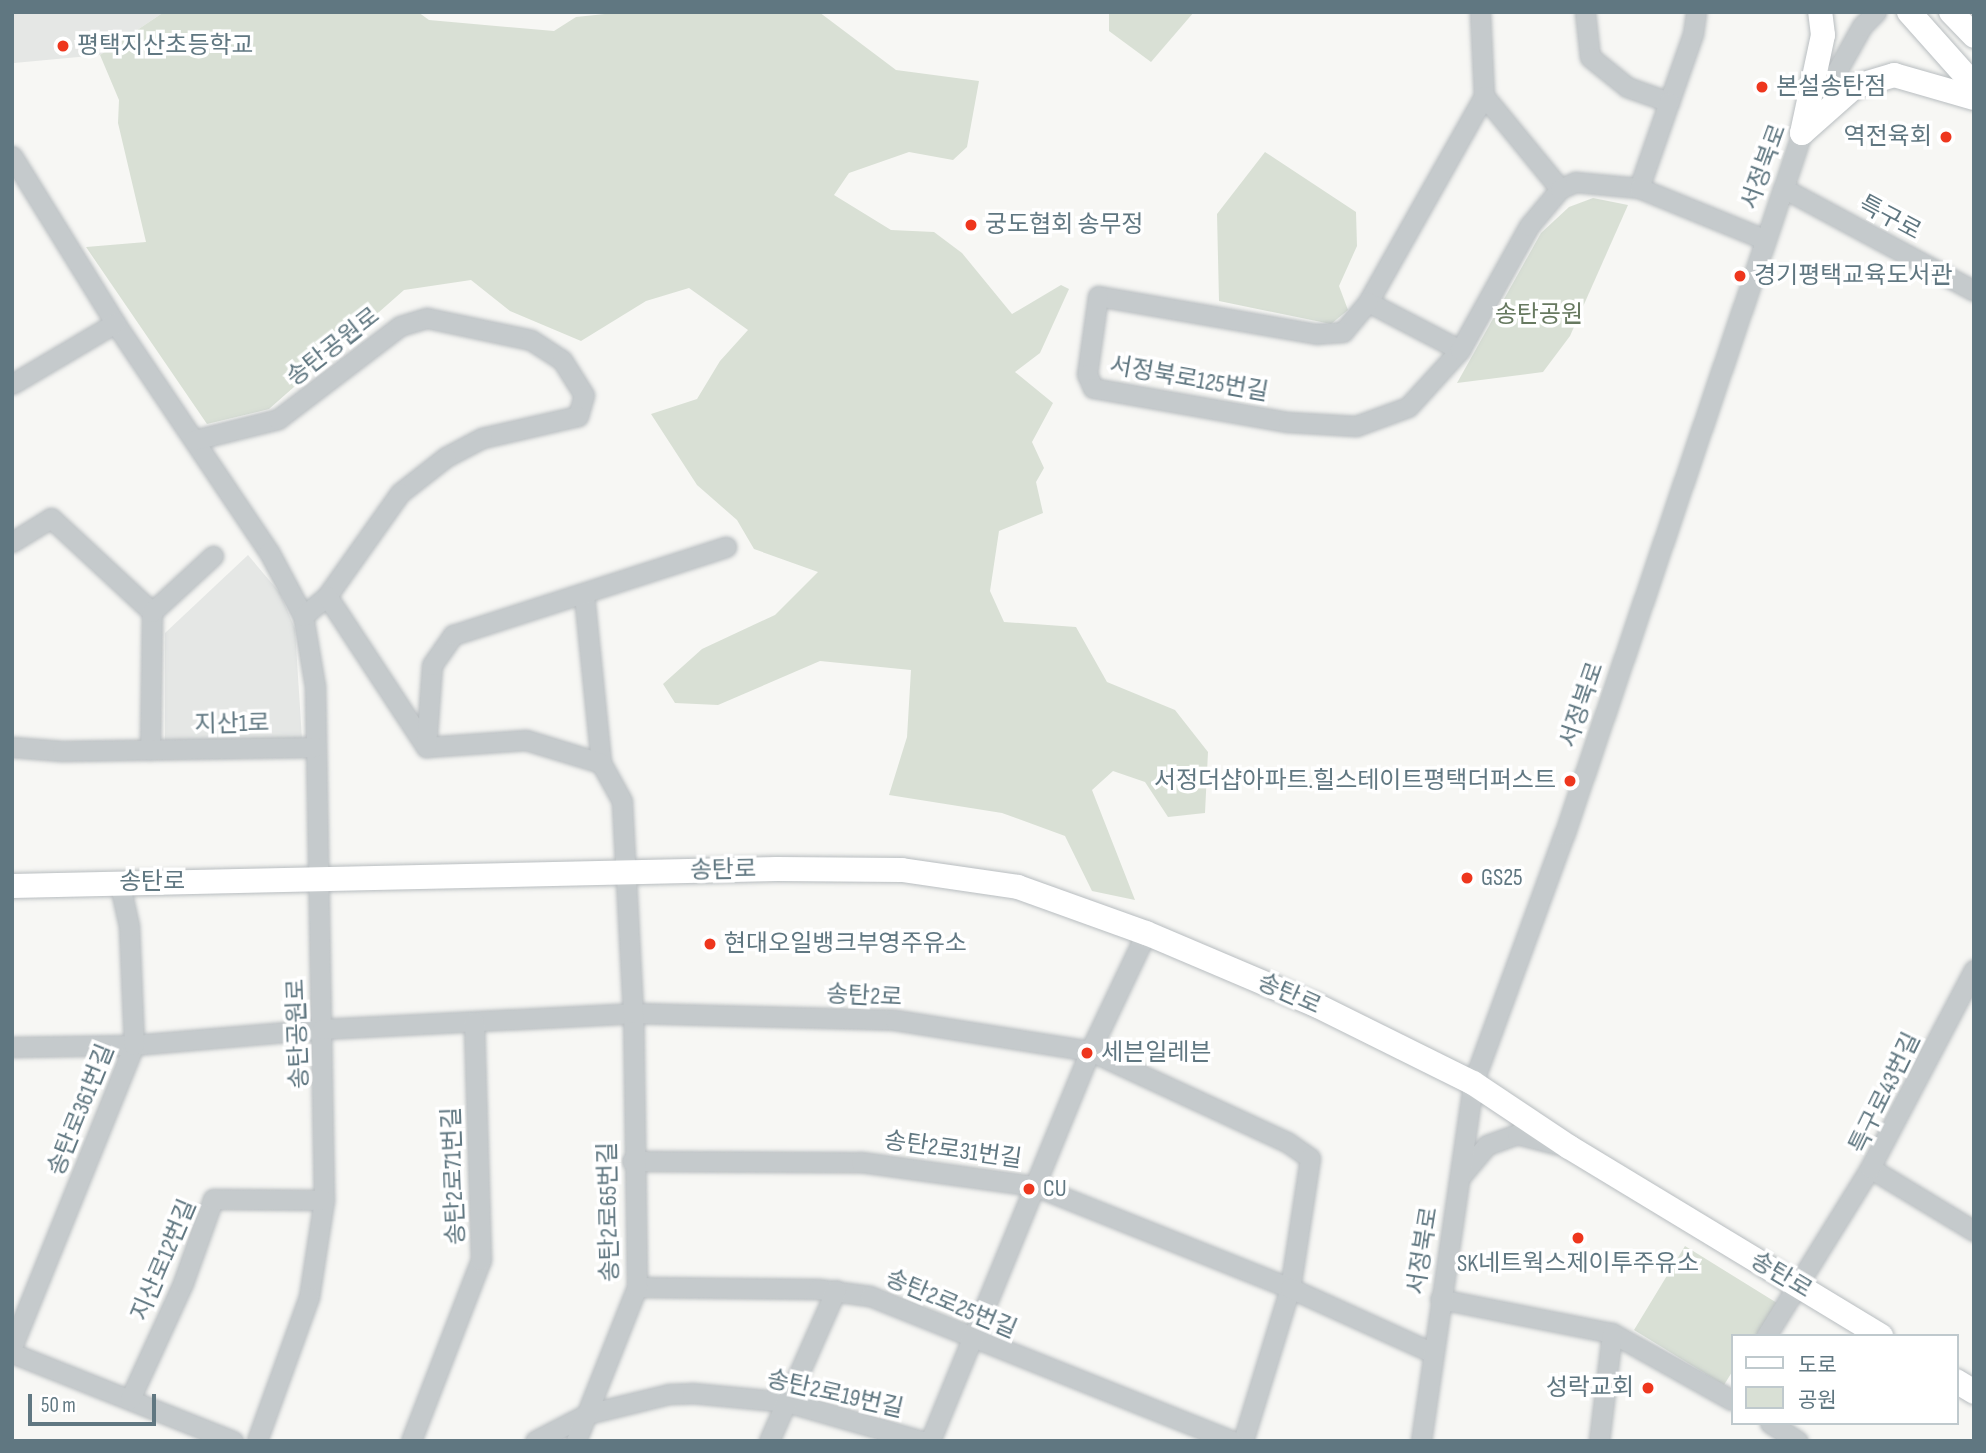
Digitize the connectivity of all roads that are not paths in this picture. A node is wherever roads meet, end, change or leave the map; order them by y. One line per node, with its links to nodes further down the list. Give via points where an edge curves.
1 (1479, 12): 10 (street)
2 (1585, 12): 12 (street, via 1590,57 1627,87)
3 (1696, 12): 12 (street)
4 (1820, 12): 13 (main road, via 1823,35)
5 (1876, 12): 13 (street, 서정북로, via 1862,26)
6 (1909, 12): 9 (main road)
7 (1951, 12): 8 (main road)
8 (1974, 36)
9 (1974, 85)
10 (1484, 96): 17 (street); 20 (street, 서정북로125번길)
11 (1974, 98): 13 (main road, via 1894,75 1854,87)
12 (1669, 102): 15 (street)
13 (1802, 133): 16 (street, 서정북로)
14 (12, 156): 21 (street, 송탄공원로)
15 (1639, 188): 17 (street, via 1575,182); 18 (street)
16 (1783, 188): 18 (street, 서정북로); 19 (street, 특구로)
17 (1560, 189): 22 (street, 서정북로125번길, via 1529,226)
18 (1764, 239): 49 (street, 서정북로, via 1564,835)
19 (1974, 291)
20 (1368, 302): 22 (street); 22 (street, 서정북로125번길, via 1343,332 1317,334 1098,296 1087,374 1093,388 1288,422 1356,426 1408,407)
21 (115, 323): 23 (street); 24 (street, 송탄공원로)
22 (1460, 350)
23 (12, 384)
24 (194, 440): 29 (street, 송탄공원로, via 278,419 400,326 427,318 531,340 562,360 584,395 578,416 482,438 446,457 400,494); 31 (street, 송탄공원로, via 270,552)
25 (12, 542): 30 (street, via 51,518)
26 (726, 547): 28 (street)
27 (213, 556): 30 (street)
28 (584, 595): 34 (street, via 453,635 432,664); 36 (street)
29 (327, 596): 31 (street); 34 (street)
30 (152, 612): 35 (street)
31 (303, 616): 33 (street, 송탄공원로, via 315,686)
32 (12, 747): 35 (street, 지산1로)
33 (316, 747): 35 (street, 지산1로); 39 (street, 송탄공원로)
34 (426, 747): 36 (street, via 526,740)
35 (150, 750)
36 (601, 763): 37 (street, via 622,801)
37 (628, 872): 39 (main road, 송탄로); 41 (main road, 송탄로, via 901,870 1018,887); 43 (street)
38 (119, 881): 39 (main road, 송탄로); 40 (main road, 송탄로); 46 (street, 송탄로361번길, via 129,926)
39 (318, 882): 45 (street, 송탄공원로)
40 (12, 886)
41 (1146, 933): 48 (street); 49 (main road, 송탄로, via 1316,1005)
42 (1974, 970): 52 (street, 특구로43번길)
43 (633, 1013): 44 (street, 송탄2로); 48 (street, 송탄2로, via 895,1020); 51 (street, 송탄2로65번길)
44 (474, 1022): 45 (street, 송탄2로); 78 (street, 송탄2로71번길, via 481,1260 445,1363)
45 (322, 1029): 46 (street, 송탄2로); 55 (street, 송탄공원로)
46 (134, 1045): 47 (street, 송탄2로); 66 (street, 송탄로361번길)
47 (12, 1047)
48 (1090, 1051): 54 (street); 59 (street, 송탄2로, via 1286,1142 1310,1158)
49 (1473, 1083): 50 (main road, 송탄로); 53 (street, 서정북로)
50 (1569, 1147): 53 (street, via 1517,1134 1487,1145); 57 (main road, 송탄로)
51 (632, 1161): 54 (street, 송탄2로31번길, via 861,1162); 58 (street, 송탄2로65번길)
52 (1870, 1168): 56 (street, 특구로43번길); 57 (street)
53 (1459, 1178): 61 (street, 서정북로)
54 (1035, 1186): 59 (street, 송탄2로31번길); 65 (street)
55 (324, 1200): 72 (street, 지산로12번길, via 213,1199 183,1283); 77 (street, 송탄공원로, via 309,1297)
56 (1974, 1231)
57 (1798, 1286): 63 (street); 64 (main road, 송탄로)
58 (637, 1287): 60 (street, 송탄2로25번길); 74 (street, 송탄2로65번길)
59 (1290, 1288): 68 (street); 85 (street, 송탄2로)
60 (836, 1290): 65 (street, 송탄2로25번길, via 870,1296); 73 (street)
61 (1440, 1299): 62 (street); 68 (street, 서정북로)
62 (1612, 1333): 71 (street); 87 (street)
63 (1767, 1334)
64 (1878, 1334)
65 (971, 1340): 83 (street); 84 (street, 송탄2로25번길)
66 (12, 1347)
67 (12, 1353): 72 (street)
68 (1433, 1353): 86 (street, 서정북로)
69 (1958, 1382): 70 (main road)
70 (1974, 1392)
71 (1730, 1394)
72 (130, 1399): 76 (street)
73 (787, 1402): 74 (street, 송탄2로19번길, via 670,1394); 81 (street); 82 (street, 송탄2로19번길)
74 (587, 1414): 79 (street, 송탄2로19번길); 80 (street, 송탄2로65번길)
75 (1773, 1425): 88 (street)
76 (233, 1441)
77 (257, 1441)
78 (411, 1441)
79 (535, 1441)
80 (576, 1441)
81 (769, 1441)
82 (922, 1441)
83 (930, 1441)
84 (1232, 1441)
85 (1243, 1441)
86 (1421, 1441)
87 (1599, 1441)
88 (1798, 1441)

